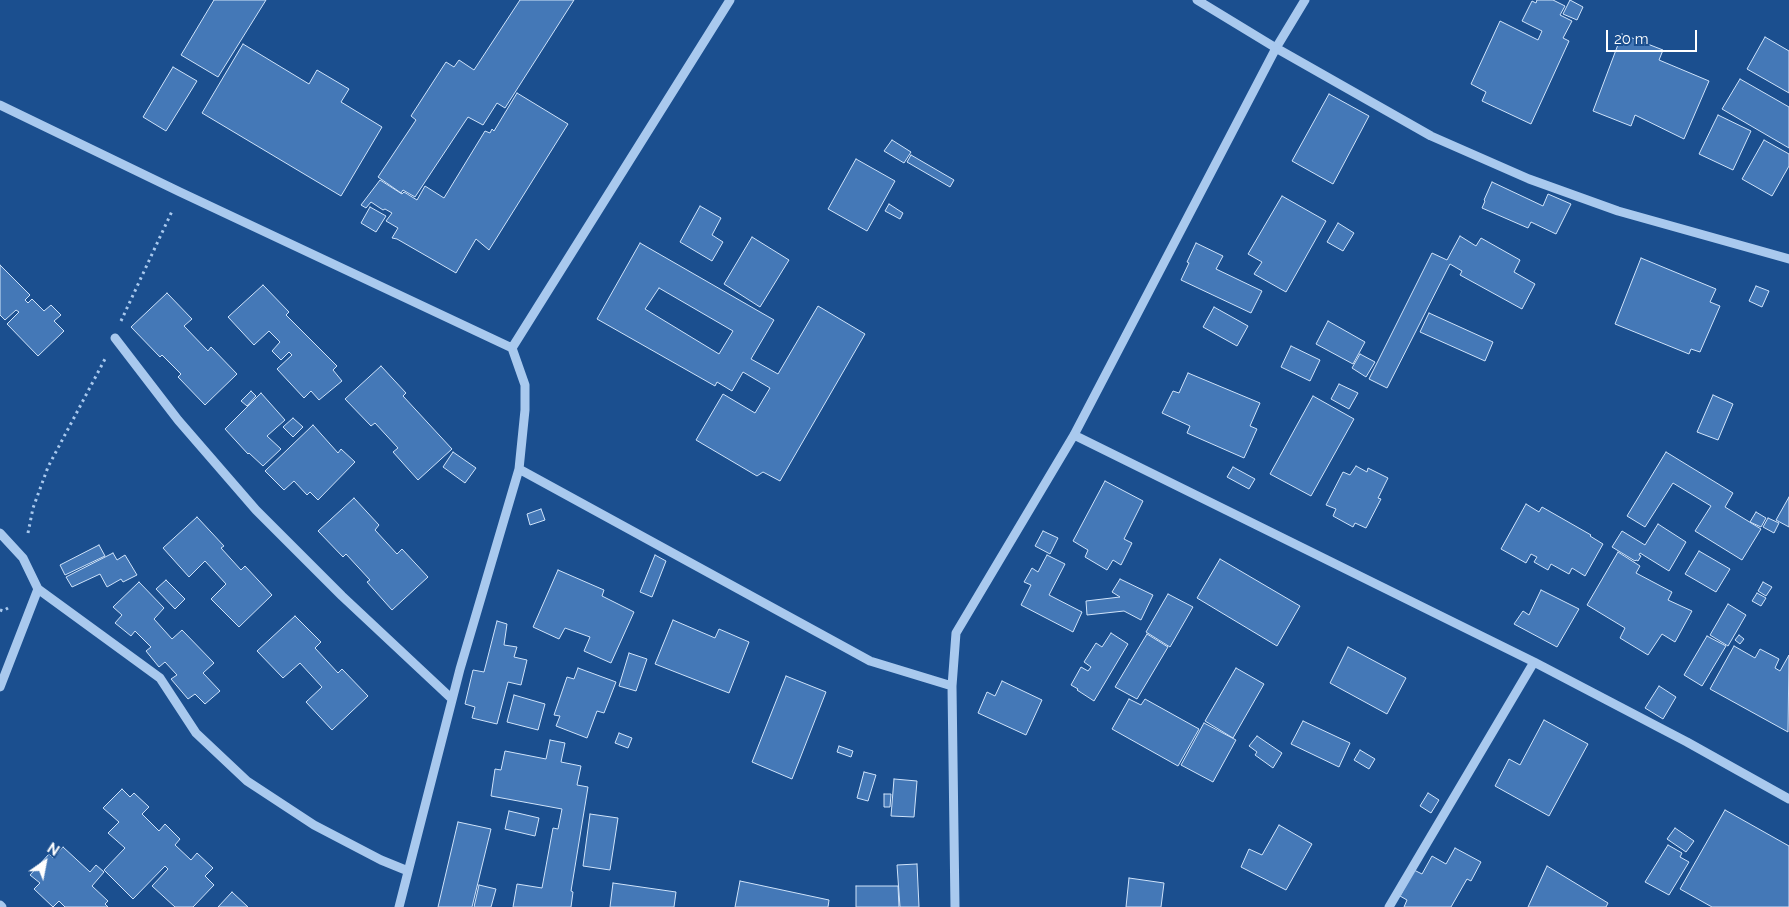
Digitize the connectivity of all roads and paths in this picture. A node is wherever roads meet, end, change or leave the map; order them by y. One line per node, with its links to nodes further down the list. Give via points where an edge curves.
1 (730, 0): 9 (street)
2 (1197, 0): 4 (street)
3 (1304, 0): 4 (street)
4 (1276, 48): 7 (street, via 1431,136 1529,179 1618,211); 10 (street)
5 (0, 105): 6 (street)
6 (180, 192): 8 (path); 9 (street)
7 (1789, 259)
8 (115, 338): 13 (path, via 48,467 33,508); 18 (street, via 178,420 256,510)
9 (512, 348): 11 (street, via 525,385)
10 (1074, 434): 15 (street); 16 (street, via 956,633)
11 (519, 469): 16 (street, via 870,661); 18 (street)
12 (0, 532): 13 (street)
13 (23, 558): 14 (street)
14 (38, 589): 17 (street); 20 (street, via 160,678 196,733 247,781 314,824)
15 (1534, 662): 19 (street); 23 (street)
16 (952, 686): 22 (street)
17 (0, 687)
18 (452, 699): 20 (street)
19 (1789, 799)
20 (408, 871): 21 (street)
21 (398, 907)
22 (955, 907)
23 (1389, 907)

